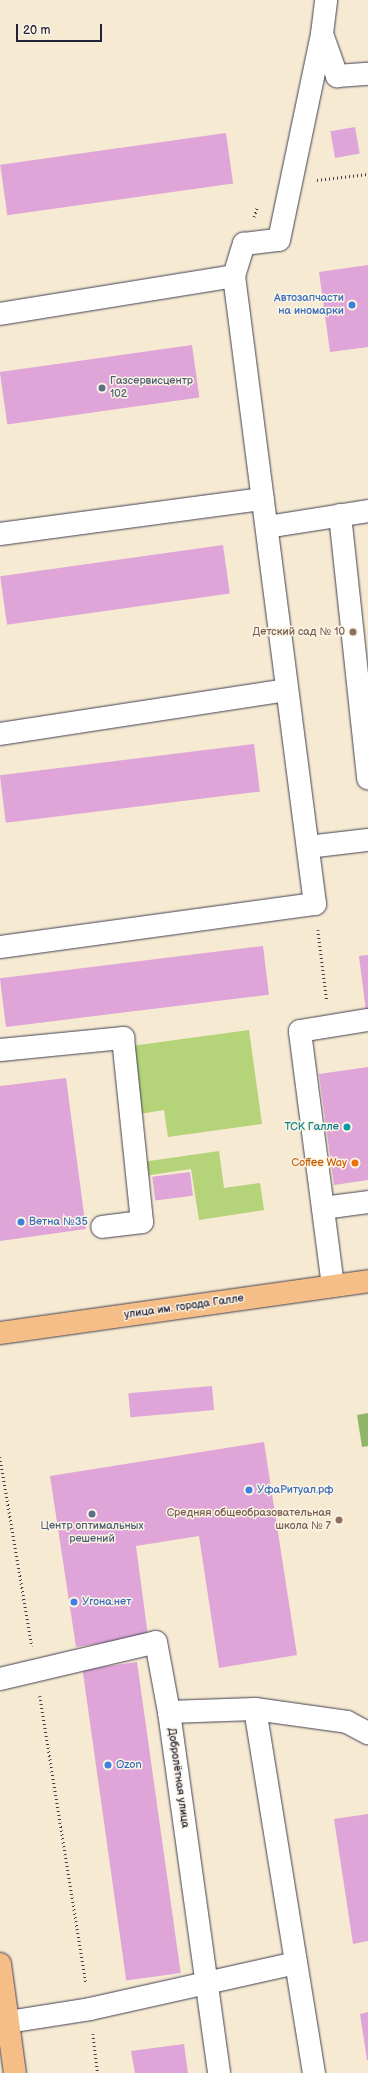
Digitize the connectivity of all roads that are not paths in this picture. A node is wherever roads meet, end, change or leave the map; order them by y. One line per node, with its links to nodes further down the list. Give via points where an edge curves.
1 (326, 0): 2 (street)
2 (322, 34): 3 (street, via 337,76); 4 (street, via 279,240 244,244)
3 (368, 74)
4 (234, 276): 5 (street); 6 (street)
5 (0, 314)
6 (263, 499): 9 (street); 10 (street)
7 (368, 511): 8 (street)
8 (340, 515): 9 (street); 13 (street)
9 (266, 527): 11 (street)
10 (0, 534)
11 (287, 690): 12 (street); 15 (street)
12 (0, 734)
13 (368, 779)
14 (368, 840): 15 (street)
15 (308, 847): 16 (street, via 315,904)
16 (0, 947)
17 (368, 1020): 20 (street, via 300,1031)
18 (0, 1050): 21 (street, via 123,1038 142,1222)
19 (368, 1202): 20 (street)
20 (323, 1208): 23 (street)
21 (102, 1227)
22 (368, 1281): 23 (main road, улица им. города Галле)
23 (332, 1286): 24 (main road, улица им. города Галле)
24 (0, 1333)
25 (0, 1679): 27 (street, Добролётная улица, via 156,1642)
26 (254, 1709): 27 (street); 28 (street, via 347,1722); 29 (street)
27 (169, 1712): 31 (street, Добролётная улица)
28 (368, 1732)
29 (296, 1963): 31 (street); 35 (street)
30 (0, 1964): 32 (main road)
31 (205, 1982): 32 (street, via 90,2008); 34 (street, Добролётная улица)
32 (8, 2022): 33 (main road)
33 (15, 2073)
34 (219, 2073)
35 (314, 2073)

